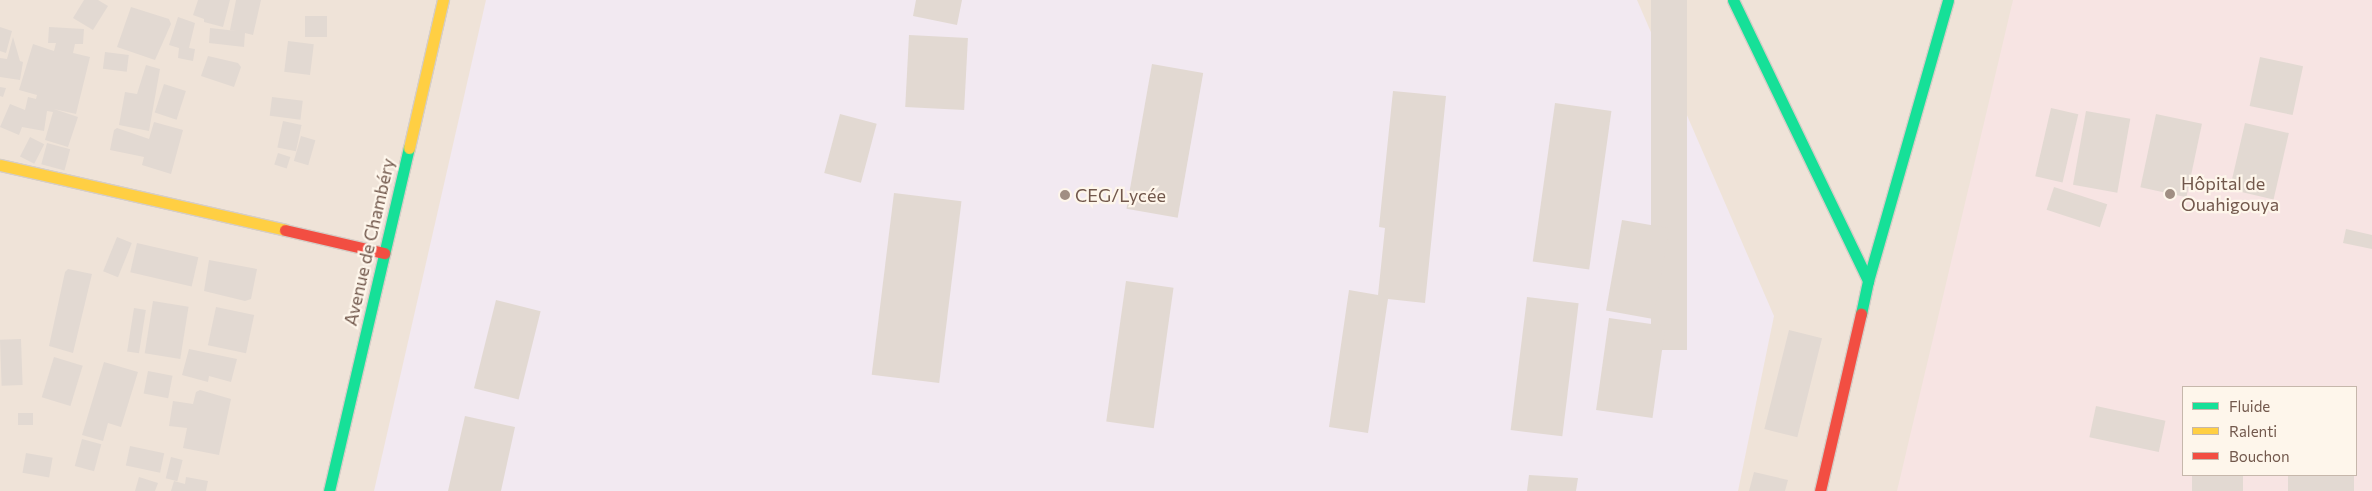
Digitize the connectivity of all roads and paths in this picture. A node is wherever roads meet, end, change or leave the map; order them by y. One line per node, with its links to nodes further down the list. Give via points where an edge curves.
1 (443, 0): 5 (street, Avenue de Chambéry)
2 (1733, 0): 6 (street)
3 (1948, 0): 6 (street)
4 (0, 165): 5 (street)
5 (384, 253): 7 (street, Avenue de Chambéry)
6 (1868, 281): 8 (street)
7 (329, 491)
8 (1820, 491)

